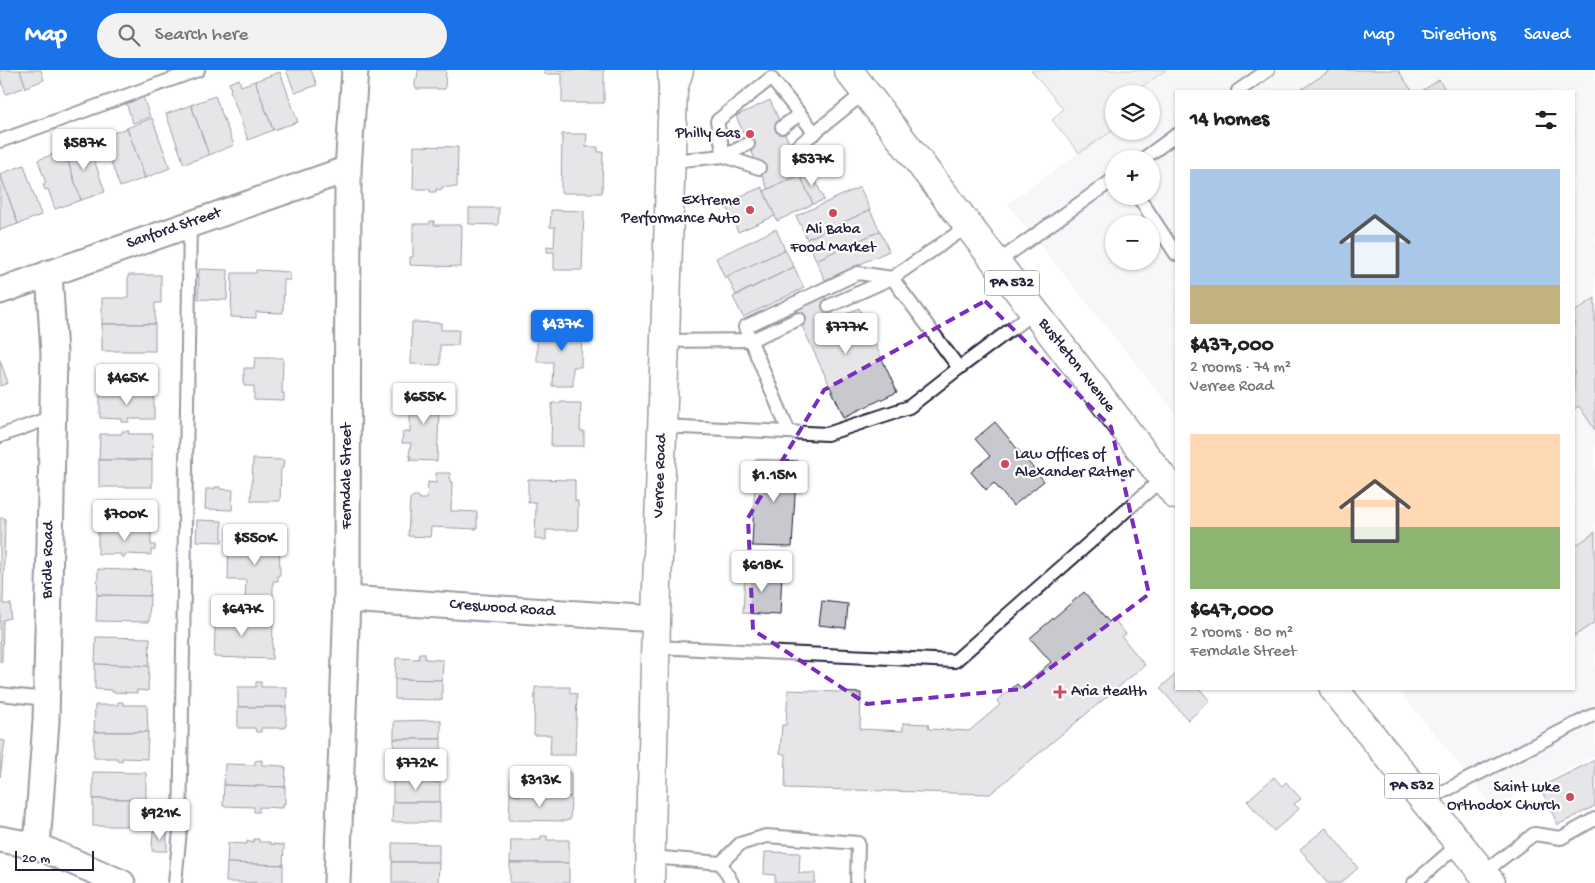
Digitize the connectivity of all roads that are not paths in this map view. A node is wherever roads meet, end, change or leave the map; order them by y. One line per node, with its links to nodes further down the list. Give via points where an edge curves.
1 (198, 70): 12 (lane)
2 (355, 70): 18 (street, Ferndale Street)
3 (848, 70): 7 (main road, Bustleton Avenue / PA 532)
4 (1268, 70): 6 (lane)
5 (674, 76): 17 (main road, Verree Road)
6 (1239, 90)
7 (865, 92): 10 (lane); 23 (main road, Bustleton Avenue / PA 532)
8 (800, 114): 9 (lane); 10 (lane); 16 (lane, via 771,78 717,121)
9 (782, 127)
10 (815, 133): 14 (lane)
11 (1175, 136): 15 (lane)
12 (0, 142)
13 (748, 144): 16 (lane)
14 (792, 150)
15 (1155, 150)
16 (724, 156): 17 (lane); 19 (lane)
17 (671, 161): 33 (main road, Verree Road)
18 (348, 168): 22 (street, Sanford Street); 40 (street, Ferndale Street)
19 (759, 168)
20 (1105, 185): 25 (lane)
21 (1144, 205): 24 (lane)
22 (190, 224): 26 (street, Sanford Street); 56 (lane, via 180,820)
23 (968, 226): 25 (main road, Bustleton Avenue / PA 532); 27 (lane)
24 (1175, 252)
25 (996, 263): 30 (main road, Bustleton Avenue / PA 532)
26 (49, 273): 28 (street, Sanford Street); 35 (street, Bridle Road, via 54,354)
27 (892, 278): 29 (lane); 32 (lane, via 858,273 745,327); 34 (lane)
28 (0, 291)
29 (830, 306)
30 (1034, 312): 34 (lane); 39 (main road, Bustleton Avenue / PA 532)
31 (799, 318): 32 (lane)
32 (751, 340): 33 (lane); 37 (lane)
33 (665, 341): 36 (main road, Verree Road)
34 (959, 368): 37 (lane, via 909,407 826,434)
35 (52, 417): 38 (lane); 45 (street, Bridle Road)
36 (662, 426): 37 (lane); 41 (main road, Verree Road)
37 (789, 432)
38 (0, 436)
39 (1169, 487): 42 (lane, via 955,660)
40 (347, 599): 41 (street, Creswood Road); 57 (street, Ferndale Street)
41 (656, 619): 42 (main road, Verree Road)
42 (656, 647): 53 (main road, Verree Road)
43 (1335, 690): 47 (main road, PA 532)
44 (0, 694): 45 (lane)
45 (46, 699): 51 (street, Bridle Road)
46 (1595, 714): 47 (lane)
47 (1425, 801): 50 (main road, PA 532)
48 (1595, 819): 54 (lane, via 1561,838 1534,834)
49 (0, 839): 51 (street)
50 (1459, 844): 54 (main road, PA 532); 60 (lane)
51 (36, 846): 55 (street)
52 (721, 863): 53 (lane); 58 (lane); 59 (lane, via 740,844 766,836 858,843)
53 (651, 870)
54 (1487, 878)
55 (122, 883)
56 (175, 883)
57 (337, 883)
58 (732, 883)
59 (857, 883)
60 (1414, 883)

